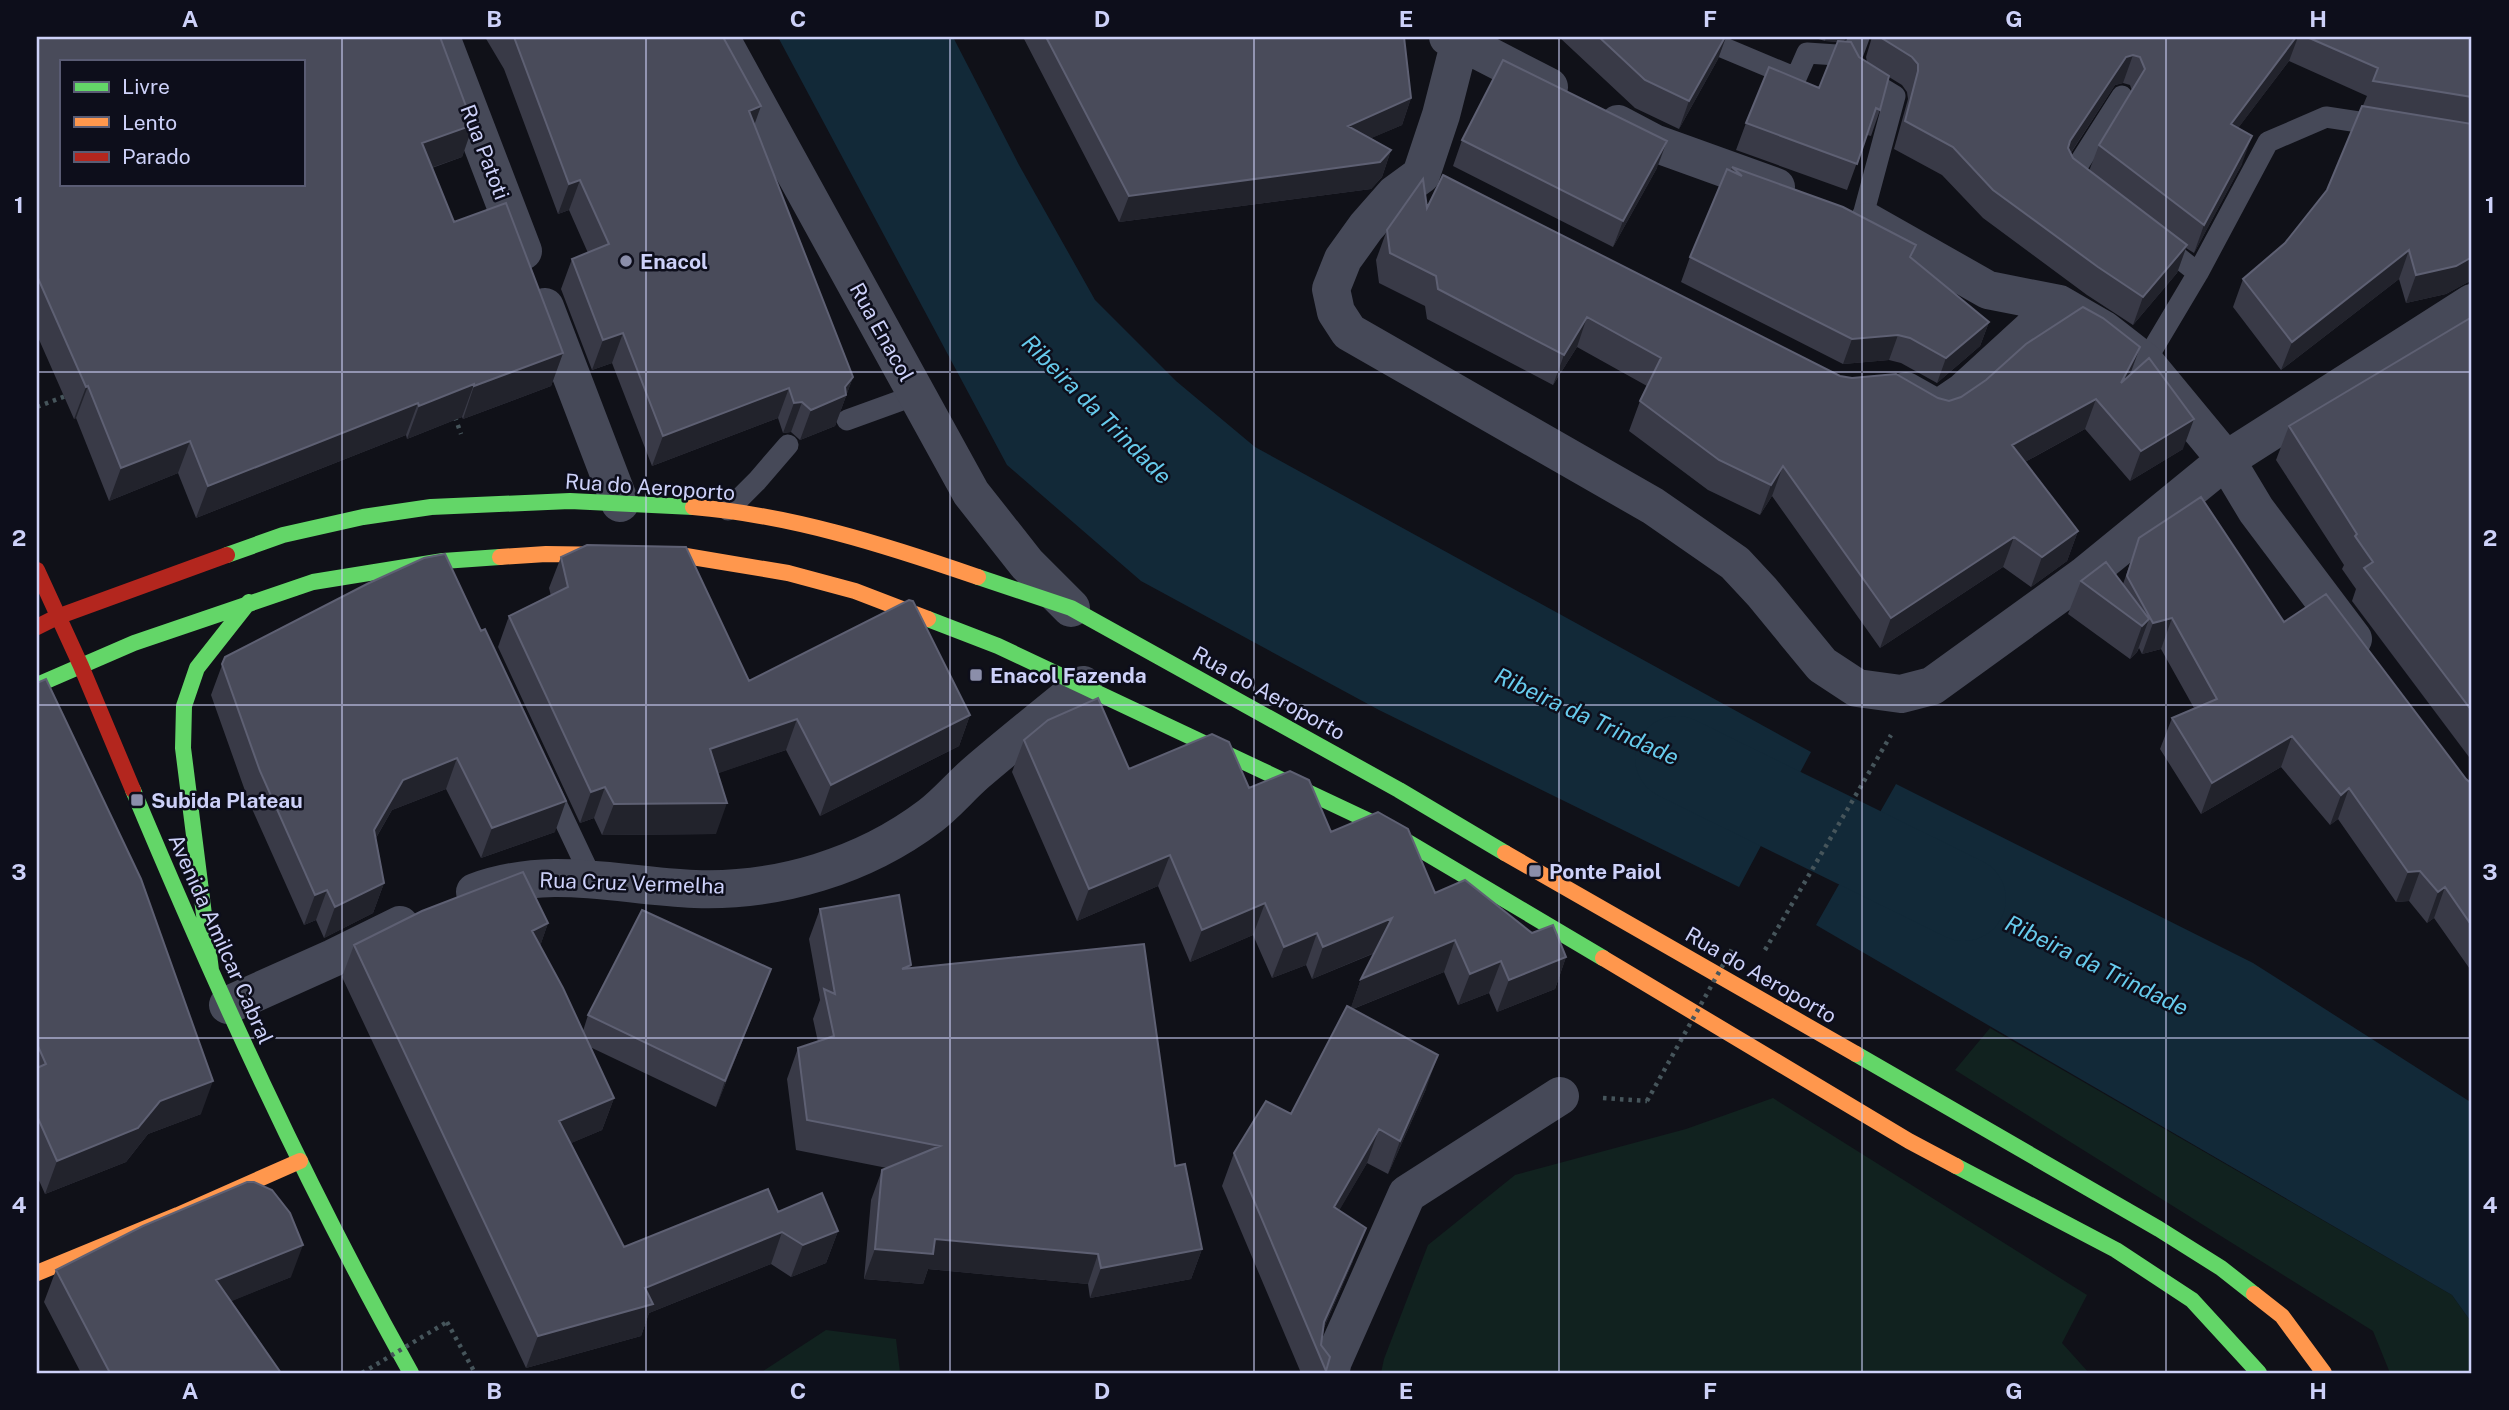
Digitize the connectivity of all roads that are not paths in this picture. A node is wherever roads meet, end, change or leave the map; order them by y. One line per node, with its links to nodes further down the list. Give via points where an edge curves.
1 (441, 37): 22 (street, Rua Patoti)
2 (720, 37): 18 (street, Rua Enacol)
3 (1698, 37): 5 (lane, via 1796,78 1807,53)
4 (1456, 38): 8 (street, via 1441,115); 11 (street, via 1654,142)
5 (1856, 47): 11 (lane, via 1856,72 1895,96 1874,169)
6 (2122, 96): 10 (lane, via 2071,176)
7 (2406, 130): 13 (lane, via 2326,117 2268,142)
8 (1421, 175): 9 (street); 21 (street, via 1395,194 1343,259 1331,289 1335,312 1349,331 1694,533 1735,563 1822,665 1857,688 1901,694 1932,686 2084,576)
9 (1458, 194)
10 (2101, 198)
11 (1836, 209): 15 (street, via 1988,290)
12 (2140, 226): 13 (lane)
13 (2198, 273): 16 (lane)
14 (2472, 303): 21 (street)
15 (2059, 304): 16 (street, via 2104,330); 17 (street, via 1963,392 1938,409 1890,382)
16 (2145, 362): 21 (street)
17 (1877, 383)
18 (916, 395): 19 (lane); 28 (street, Rua Enacol, via 971,493 1027,564)
19 (847, 420)
20 (788, 444): 23 (lane)
21 (2226, 460): 31 (street, via 2256,510)
22 (620, 503): 23 (main road, Rua do Aeroporto); 29 (main road, Rua do Aeroporto, via 430,506 321,525)
23 (728, 510): 28 (main road, Rua do Aeroporto, via 841,533)
24 (443, 561): 26 (lane); 27 (main road, via 313,582); 34 (main road, via 546,554 662,555 788,573 956,629)
25 (37, 570): 29 (main road, Avenida Amilcar Cabral)
26 (455, 586)
27 (249, 602): 32 (main road); 37 (main road, via 197,668 184,706 183,748)
28 (1071, 608): 45 (main road, Rua do Aeroporto, via 1387,783 2159,1229 2221,1268 2282,1315)
29 (57, 617): 30 (main road, Rua do Aeroporto); 32 (main road, Avenida Amilcar Cabral)
30 (37, 627)
31 (2370, 661)
32 (81, 666): 33 (main road); 37 (main road, Avenida Amilcar Cabral)
33 (37, 685)
34 (1083, 685): 36 (street, Rua Cruz Vermelha, via 931,815 872,852 833,869 788,880 696,889); 44 (main road, via 1384,828 1909,1141 2116,1250 2192,1300)
35 (541, 769): 36 (lane)
36 (592, 879): 38 (street, Rua Cruz Vermelha, via 523,879 484,889)
37 (211, 970): 38 (main road, Avenida Amilcar Cabral)
38 (228, 1005): 40 (main road, Avenida Amilcar Cabral)
39 (1560, 1096): 43 (street, via 1407,1194)
40 (300, 1161): 41 (main road); 42 (main road, Avenida Amilcar Cabral)
41 (37, 1273)
42 (411, 1373)
43 (1331, 1373)
44 (2259, 1373)
45 (2324, 1373)

